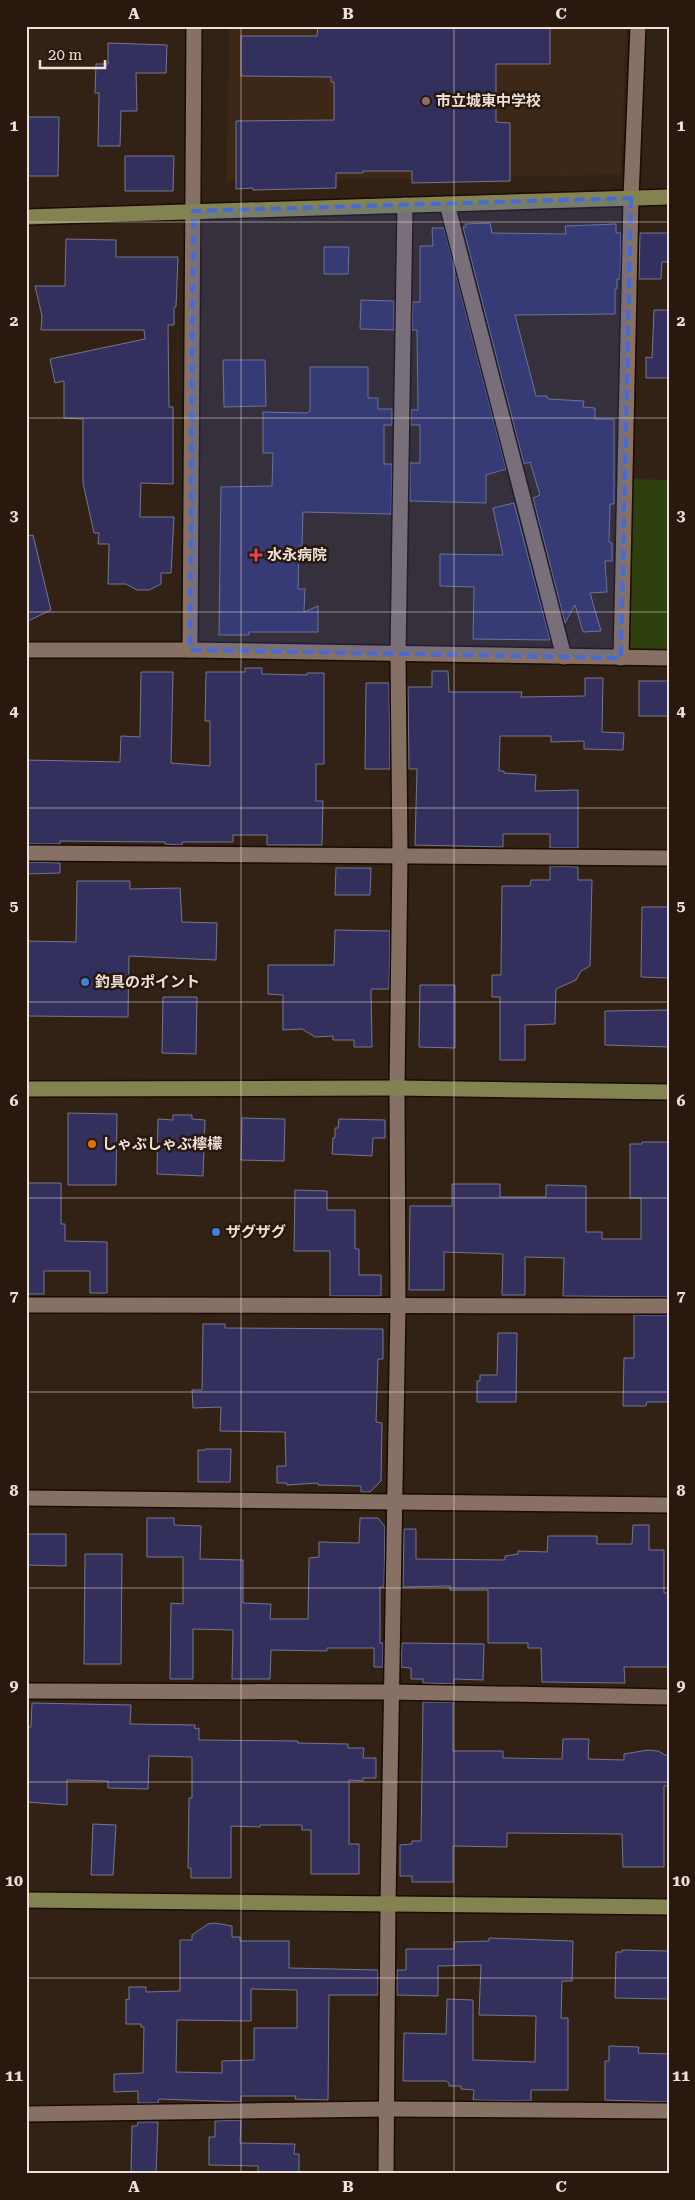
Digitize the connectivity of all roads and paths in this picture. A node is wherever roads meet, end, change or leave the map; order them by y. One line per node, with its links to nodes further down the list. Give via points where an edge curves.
1 (194, 26): 7 (street)
2 (638, 26): 4 (street)
3 (669, 197): 4 (street)
4 (632, 198): 5 (street); 13 (street)
5 (447, 204): 6 (street); 12 (street)
6 (405, 205): 7 (street); 11 (street)
7 (193, 211): 8 (street); 10 (street)
8 (26, 217)
9 (26, 650): 10 (street)
10 (190, 650): 11 (street)
11 (398, 655): 12 (street); 16 (street)
12 (564, 657): 13 (street)
13 (621, 658): 14 (street)
14 (669, 658)
15 (26, 853): 16 (street)
16 (400, 856): 17 (street); 18 (street)
17 (669, 858)
18 (397, 1088): 19 (street); 20 (street); 22 (street)
19 (26, 1089)
20 (669, 1092)
21 (26, 1305): 22 (street)
22 (398, 1306): 23 (street); 25 (street)
23 (669, 1306)
24 (26, 1498): 25 (street)
25 (393, 1503): 26 (street); 28 (street)
26 (669, 1505)
27 (26, 1691): 28 (street)
28 (391, 1692): 29 (street); 31 (street)
29 (669, 1697)
30 (26, 1900): 31 (street)
31 (388, 1903): 32 (street); 33 (street)
32 (669, 1907)
33 (387, 2109): 34 (street); 35 (street); 36 (street)
34 (669, 2111)
35 (26, 2114)
36 (386, 2174)

